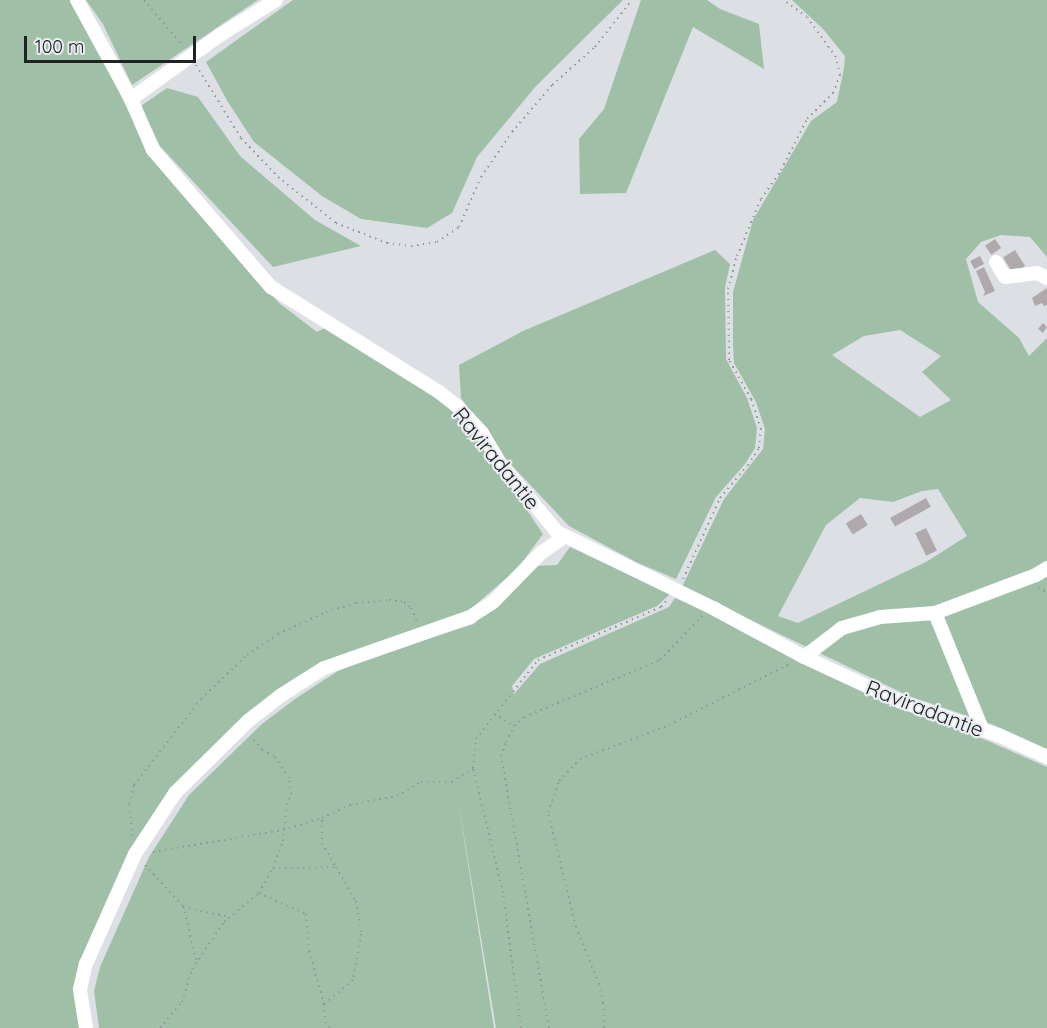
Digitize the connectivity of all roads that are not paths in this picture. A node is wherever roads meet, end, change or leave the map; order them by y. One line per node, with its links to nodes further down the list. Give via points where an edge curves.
1 (77, 0): 3 (street, Raviradantie)
2 (276, 0): 3 (street)
3 (130, 99): 6 (street, Raviradantie, via 153,150 271,286 458,406 482,433 500,464 557,532)
4 (996, 262): 5 (street, via 1005,277 1037,273)
5 (1047, 278)
6 (565, 536): 9 (street, Raviradantie); 12 (street, via 541,553 493,602 470,617 324,668 248,721 175,793 135,854 86,964 80,989)
7 (1047, 568): 8 (street)
8 (936, 613): 9 (street, via 880,617 842,628); 10 (street)
9 (804, 657): 10 (street, Raviradantie, via 899,701)
10 (982, 729): 11 (street, Raviradantie)
11 (1047, 757)
12 (86, 1028)

